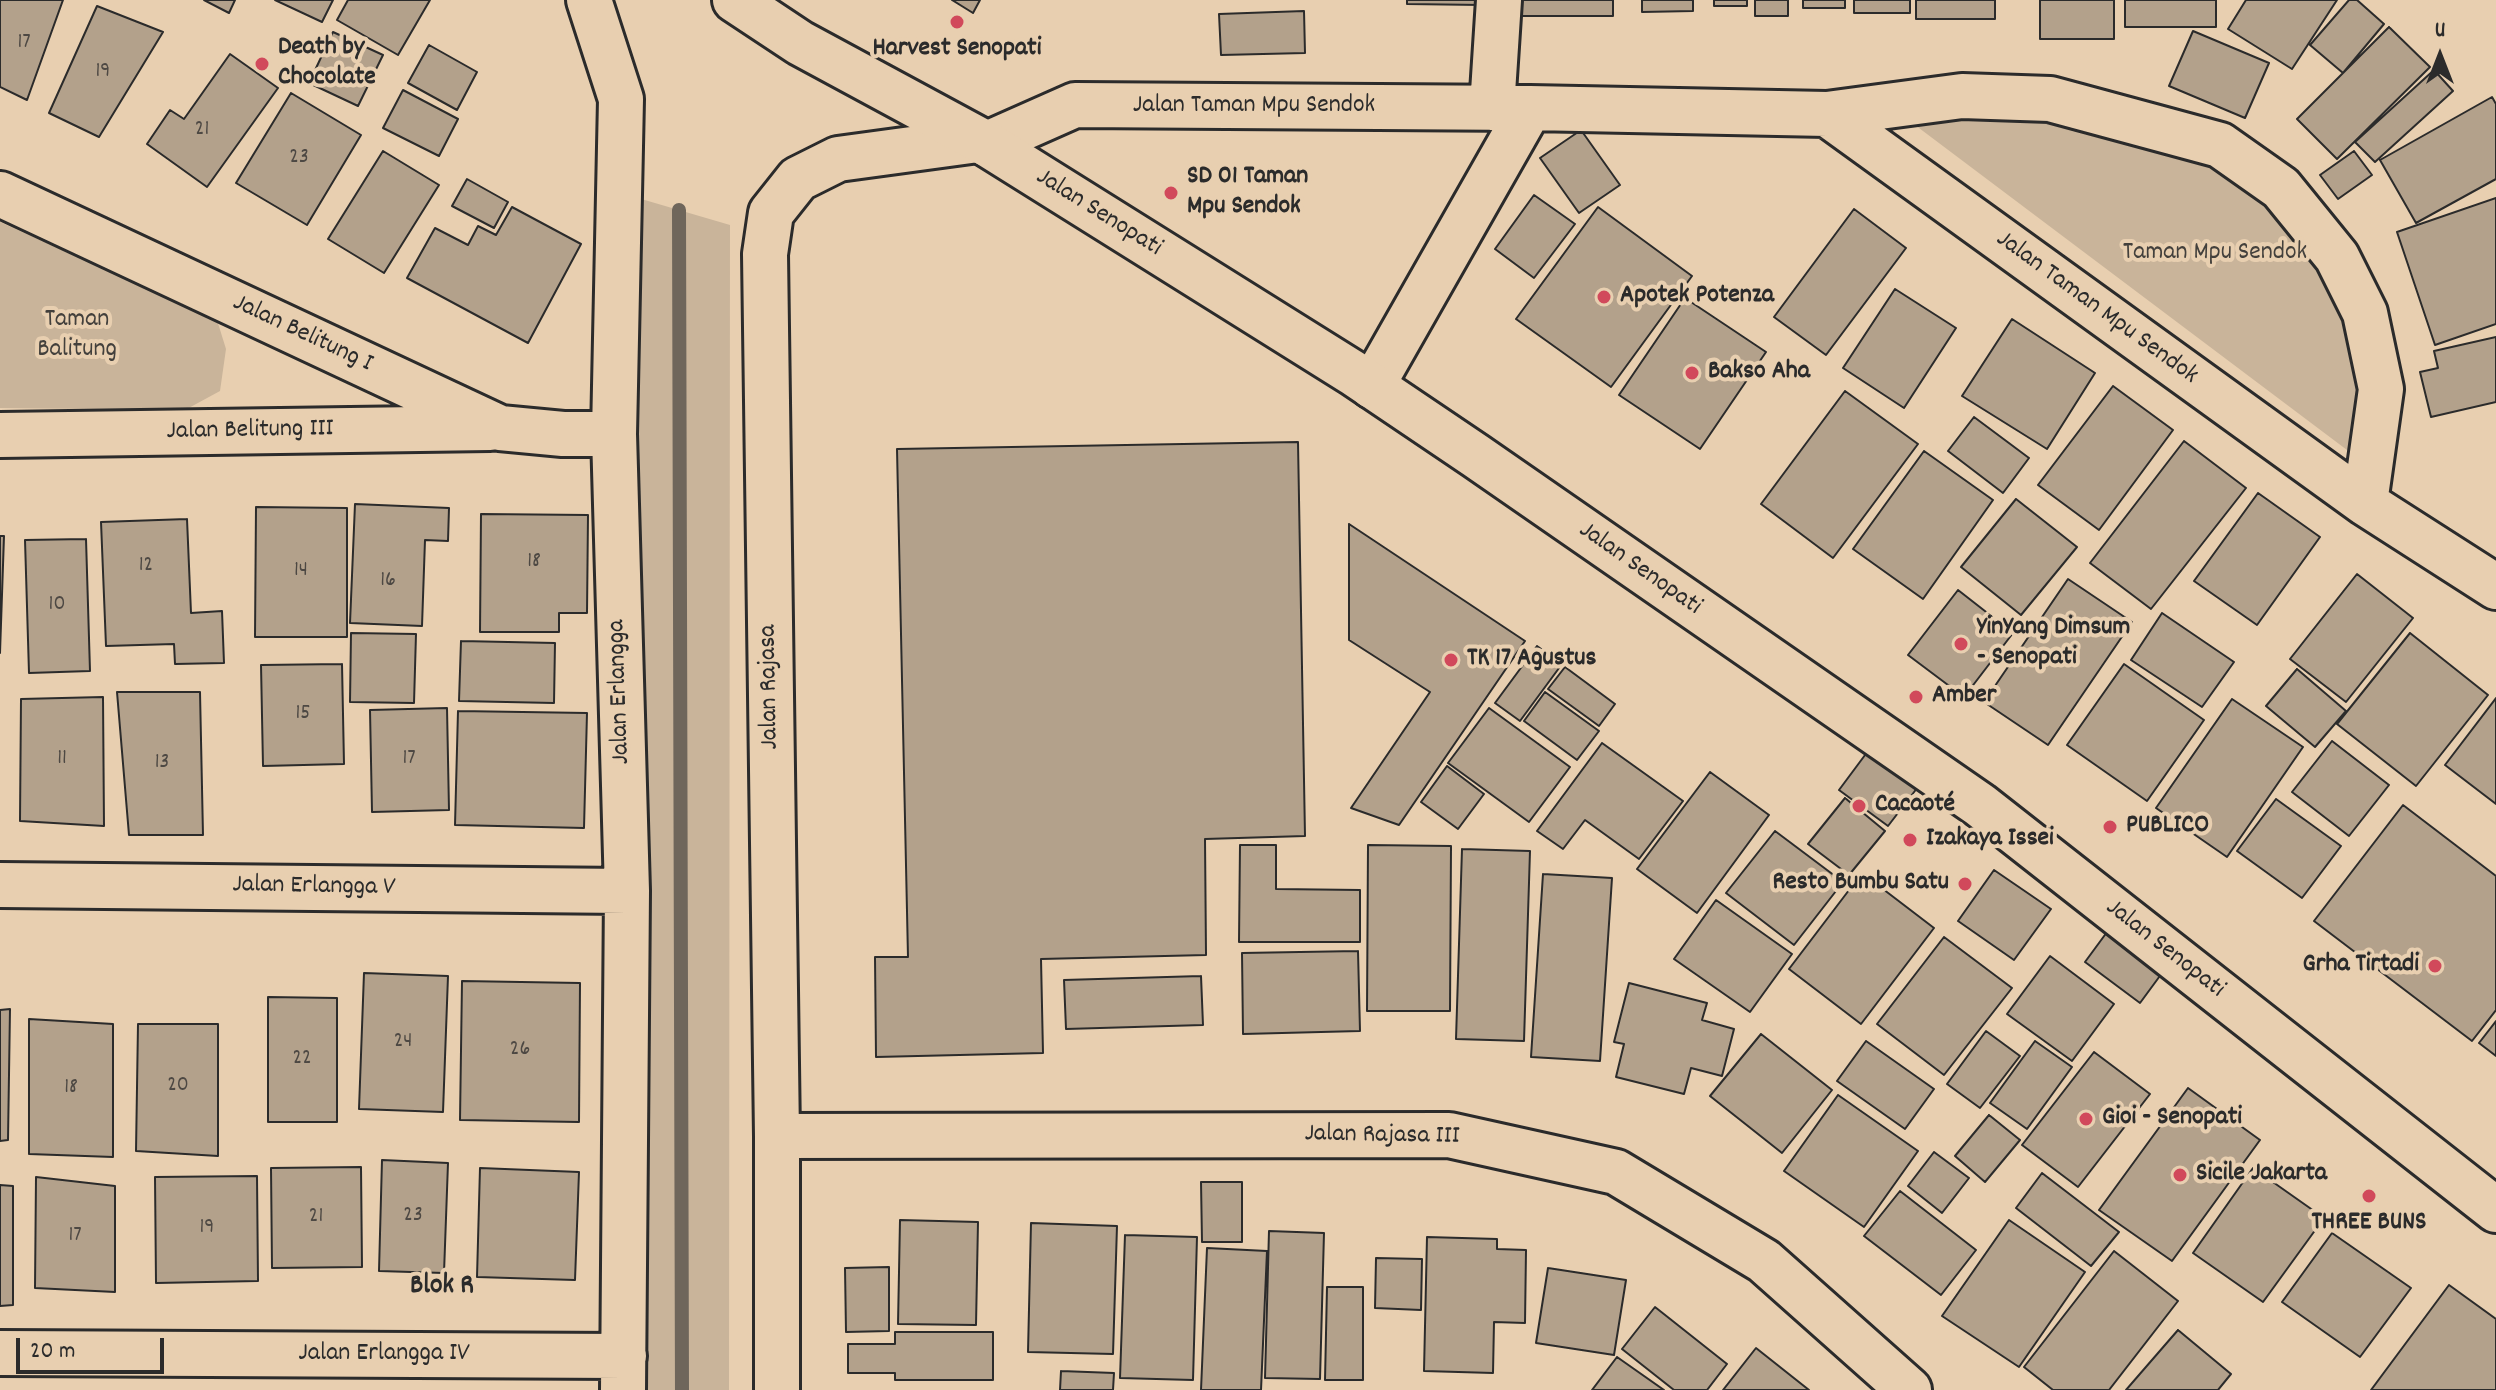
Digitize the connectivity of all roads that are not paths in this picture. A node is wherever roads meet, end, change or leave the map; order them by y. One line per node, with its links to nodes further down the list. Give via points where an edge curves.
1 (589, 0): 12 (street, Jalan Erlangga, via 621,99)
2 (735, 0): 5 (street, Jalan Senopati)
3 (798, 0): 5 (street)
4 (1499, 0): 6 (street)
5 (800, 43): 8 (street, Jalan Senopati)
6 (1511, 108): 7 (street, Jalan Taman Mpu Sendok); 8 (street, Jalan Taman Mpu Sendok, via 1075,105); 10 (street)
7 (1827, 114): 14 (street, Jalan Taman Mpu Sendok); 14 (street, Jalan Taman Mpu Sendok, via 1962,96 2050,99 2220,145 2281,188 2337,257 2365,313 2381,389)
8 (982, 142): 10 (street, Jalan Senopati); 18 (street, Jalan Rajasa, via 838,159 798,179 771,213 765,254)
9 (0, 194): 11 (street, Jalan Belitung I)
10 (1372, 386): 19 (street, Jalan Senopati, via 1980,805)
11 (500, 428): 12 (street, Jalan Belitung I); 13 (street, Jalan Belitung III)
12 (614, 434): 17 (street, Jalan Erlangga)
13 (0, 435)
14 (2365, 503): 15 (street, Jalan Taman Mpu Sendok)
15 (2496, 587)
16 (0, 885): 17 (street, Jalan Erlangga V)
17 (627, 891): 21 (street, Jalan Erlangga)
18 (777, 1136): 22 (street, Jalan Rajasa); 23 (street, Jalan Rajasa III, via 1449,1135 1616,1172 1764,1261)
19 (2496, 1210)
20 (0, 1353): 21 (street, Jalan Erlangga IV)
21 (624, 1373)
22 (777, 1390)
23 (1909, 1390)

